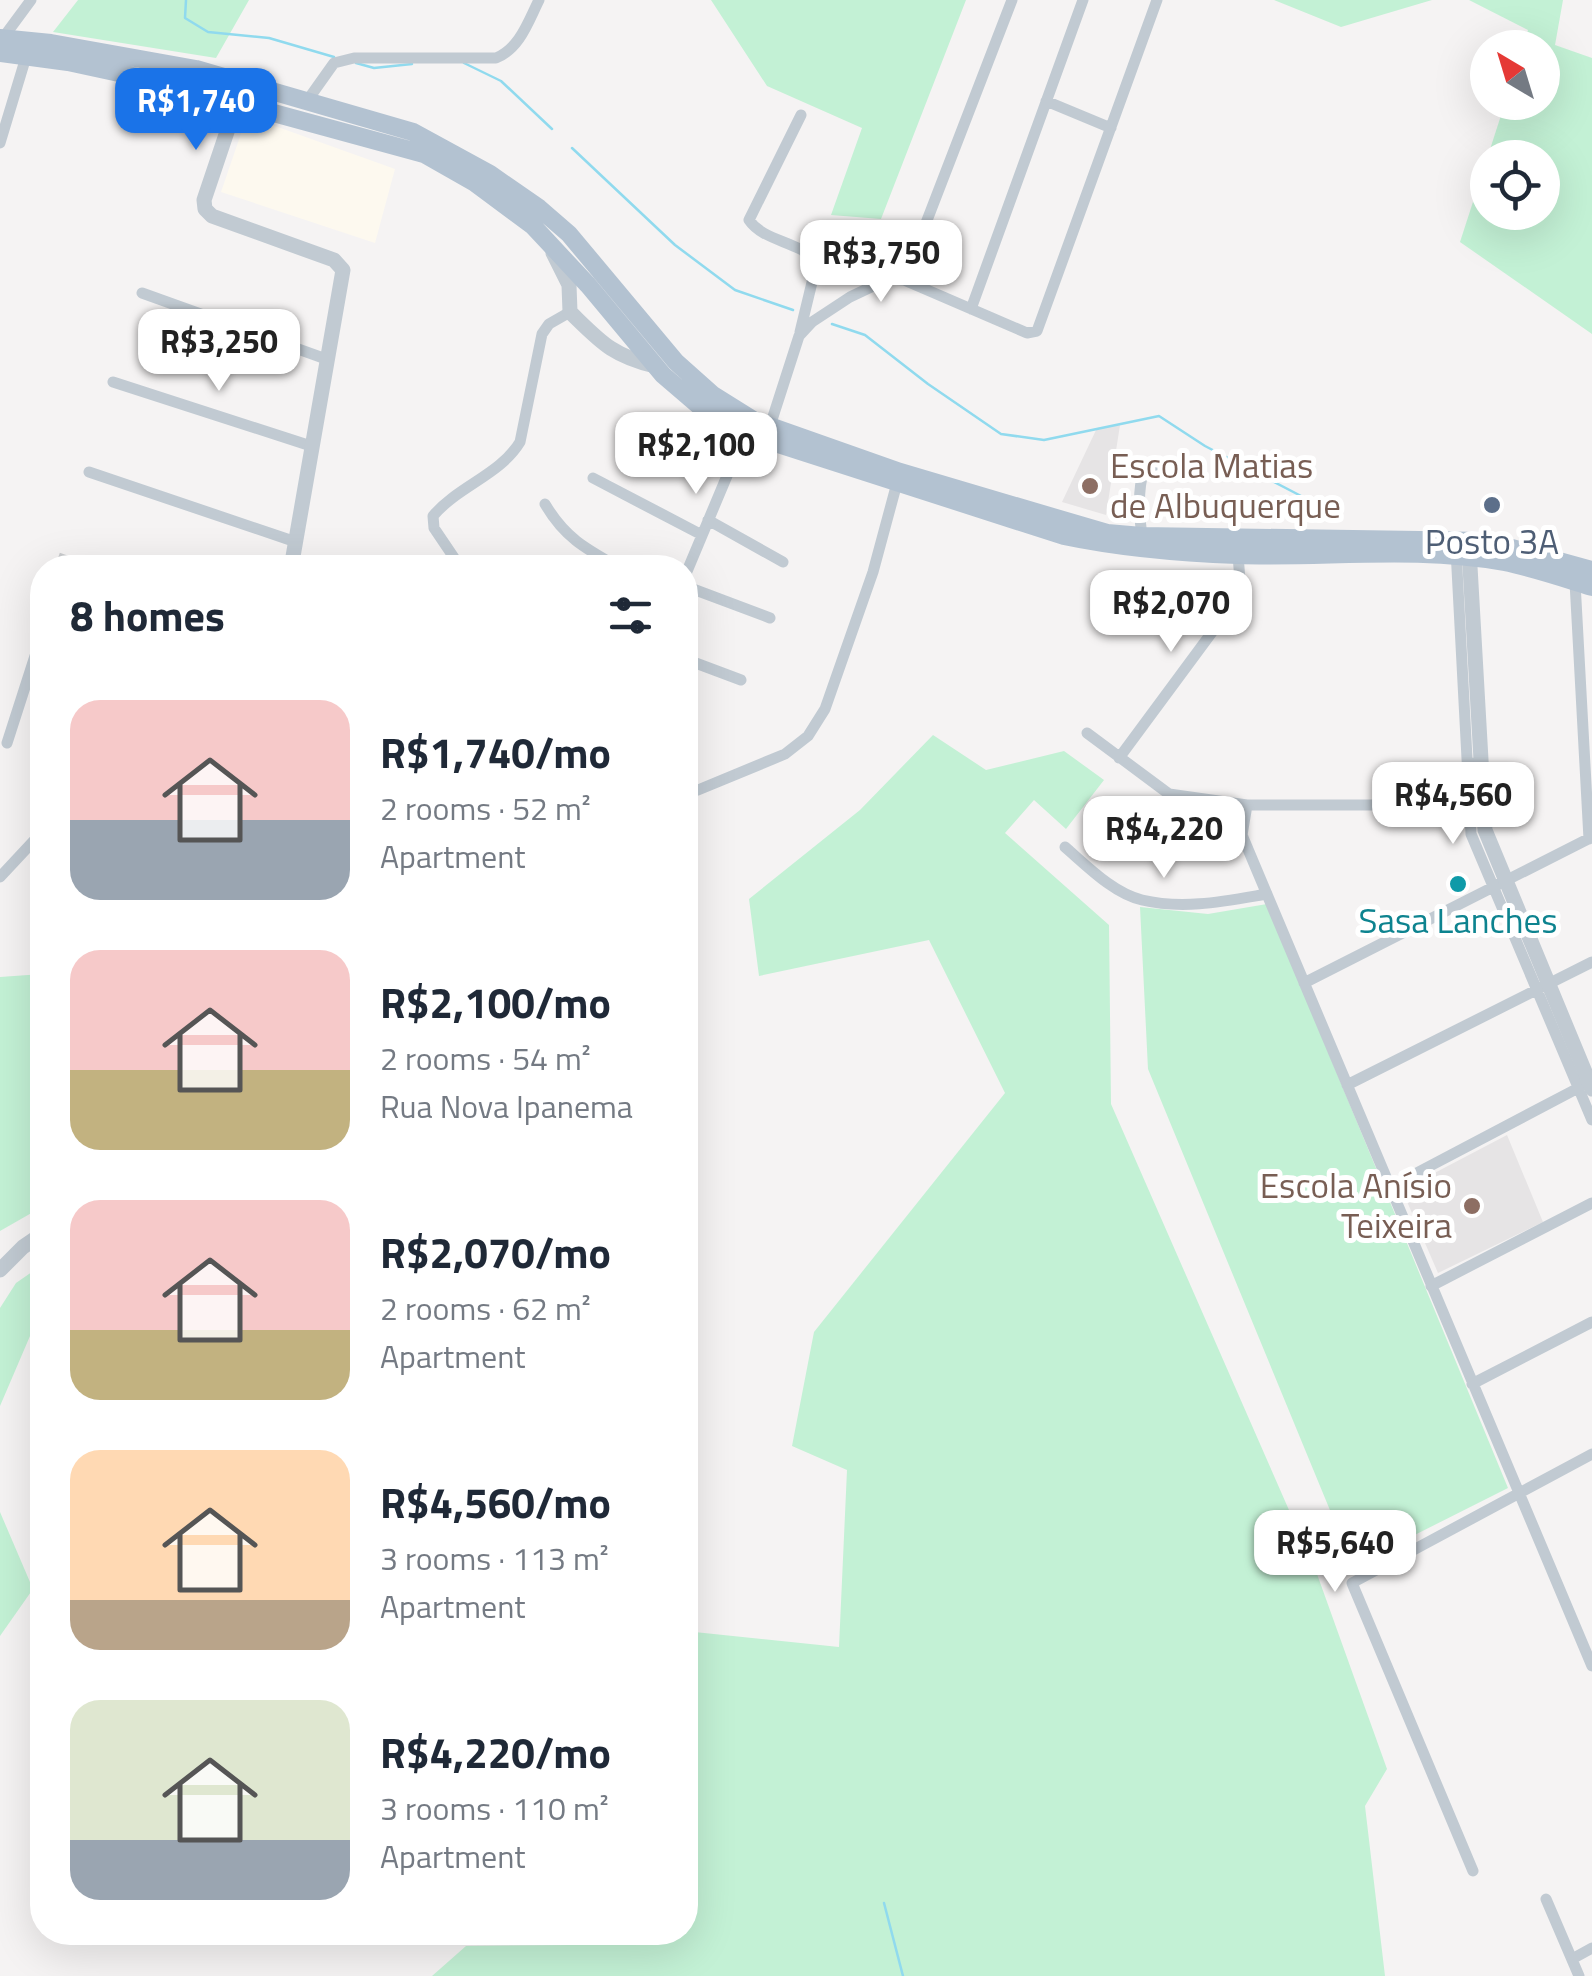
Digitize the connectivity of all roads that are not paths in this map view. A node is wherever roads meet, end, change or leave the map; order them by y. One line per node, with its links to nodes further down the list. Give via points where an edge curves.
1 (31, 0): 6 (street)
2 (539, 0): 8 (street, via 506,54 354,58 334,63)
3 (1012, 0): 16 (street)
4 (1083, 0): 9 (street)
5 (1157, 0): 12 (street)
6 (1, 43): 7 (main road); 8 (main road, via 51,43 196,69)
7 (26, 57): 10 (main road); 13 (street)
8 (307, 101): 14 (main road, via 412,132 490,174)
9 (1046, 101): 12 (street); 18 (street)
10 (237, 102): 15 (main road, via 424,154); 24 (street, via 205,208 342,266)
11 (801, 115): 21 (street, via 749,220 814,259)
12 (1111, 128): 18 (street, via 1037,331 1027,333)
13 (0, 143)
14 (569, 234): 15 (main road); 20 (main road)
15 (545, 238): 19 (street, via 568,286); 22 (main road)
16 (904, 280): 18 (street); 21 (street, via 888,278 850,298)
17 (142, 293): 24 (street)
18 (971, 309)
19 (570, 312): 23 (street); 41 (street, via 542,334 512,456 433,516)
20 (639, 316): 22 (main road); 27 (main road, via 712,395)
21 (799, 336): 27 (street)
22 (636, 344): 23 (street); 25 (main road)
23 (614, 352): 25 (street)
24 (326, 359): 29 (street)
25 (654, 366): 28 (main road, via 705,411)
26 (114, 382): 29 (street)
27 (770, 426): 37 (main road, via 1106,533)
28 (745, 434): 33 (main road); 35 (street)
29 (311, 446): 38 (street)
30 (1160, 464): 37 (street, via 1144,470 1139,486)
31 (89, 472): 38 (street)
32 (593, 478): 36 (street)
33 (896, 483): 44 (main road, via 1064,536); 57 (street, via 831,692 808,736 784,754)
34 (544, 504): 42 (street, via 558,528)
35 (708, 520): 36 (street); 45 (street)
36 (702, 535): 43 (street)
37 (1142, 536): 39 (main road)
38 (296, 542): 40 (street)
39 (1463, 550): 44 (main road); 46 (main road, via 1486,541); 47 (main road); 56 (street)
40 (294, 555)
41 (453, 555)
42 (599, 555)
43 (694, 555)
44 (1238, 555): 55 (street, via 1241,593)
45 (783, 562)
46 (1592, 570)
47 (1584, 585): 59 (street)
48 (698, 591): 49 (street)
49 (770, 618)
50 (698, 664): 52 (street)
51 (30, 671): 54 (street)
52 (741, 680)
53 (1087, 734): 55 (street)
54 (7, 742)
55 (1119, 758): 58 (street, via 1169,794)
56 (1474, 762): 58 (street, via 1372,805); 63 (street)
57 (698, 790)
58 (1247, 806): 64 (street, via 1242,834)
59 (1590, 838): 63 (street)
60 (30, 845): 62 (street)
61 (1065, 847): 64 (street, via 1140,900 1212,904)
62 (0, 877)
63 (1498, 886): 66 (street); 67 (street)
64 (1267, 894): 66 (street)
65 (1592, 962): 67 (street)
66 (1304, 983): 68 (street)
67 (1544, 986): 68 (street); 69 (street)
68 (1347, 1085): 71 (street)
69 (1588, 1085): 70 (street); 71 (street)
70 (1592, 1120)
71 (1390, 1187): 75 (street)
72 (1592, 1203): 75 (street)
73 (30, 1242): 74 (street)
74 (0, 1270)
75 (1432, 1286): 77 (street)
76 (1592, 1322): 77 (street)
77 (1472, 1384): 79 (street)
78 (1592, 1454): 79 (street)
79 (1518, 1493): 80 (street); 81 (street, via 1352,1582)
80 (1592, 1666)
81 (1473, 1871)
82 (1546, 1900): 84 (street)
83 (1592, 1948): 84 (street)
84 (1572, 1959): 85 (street)
85 (1579, 1976)

